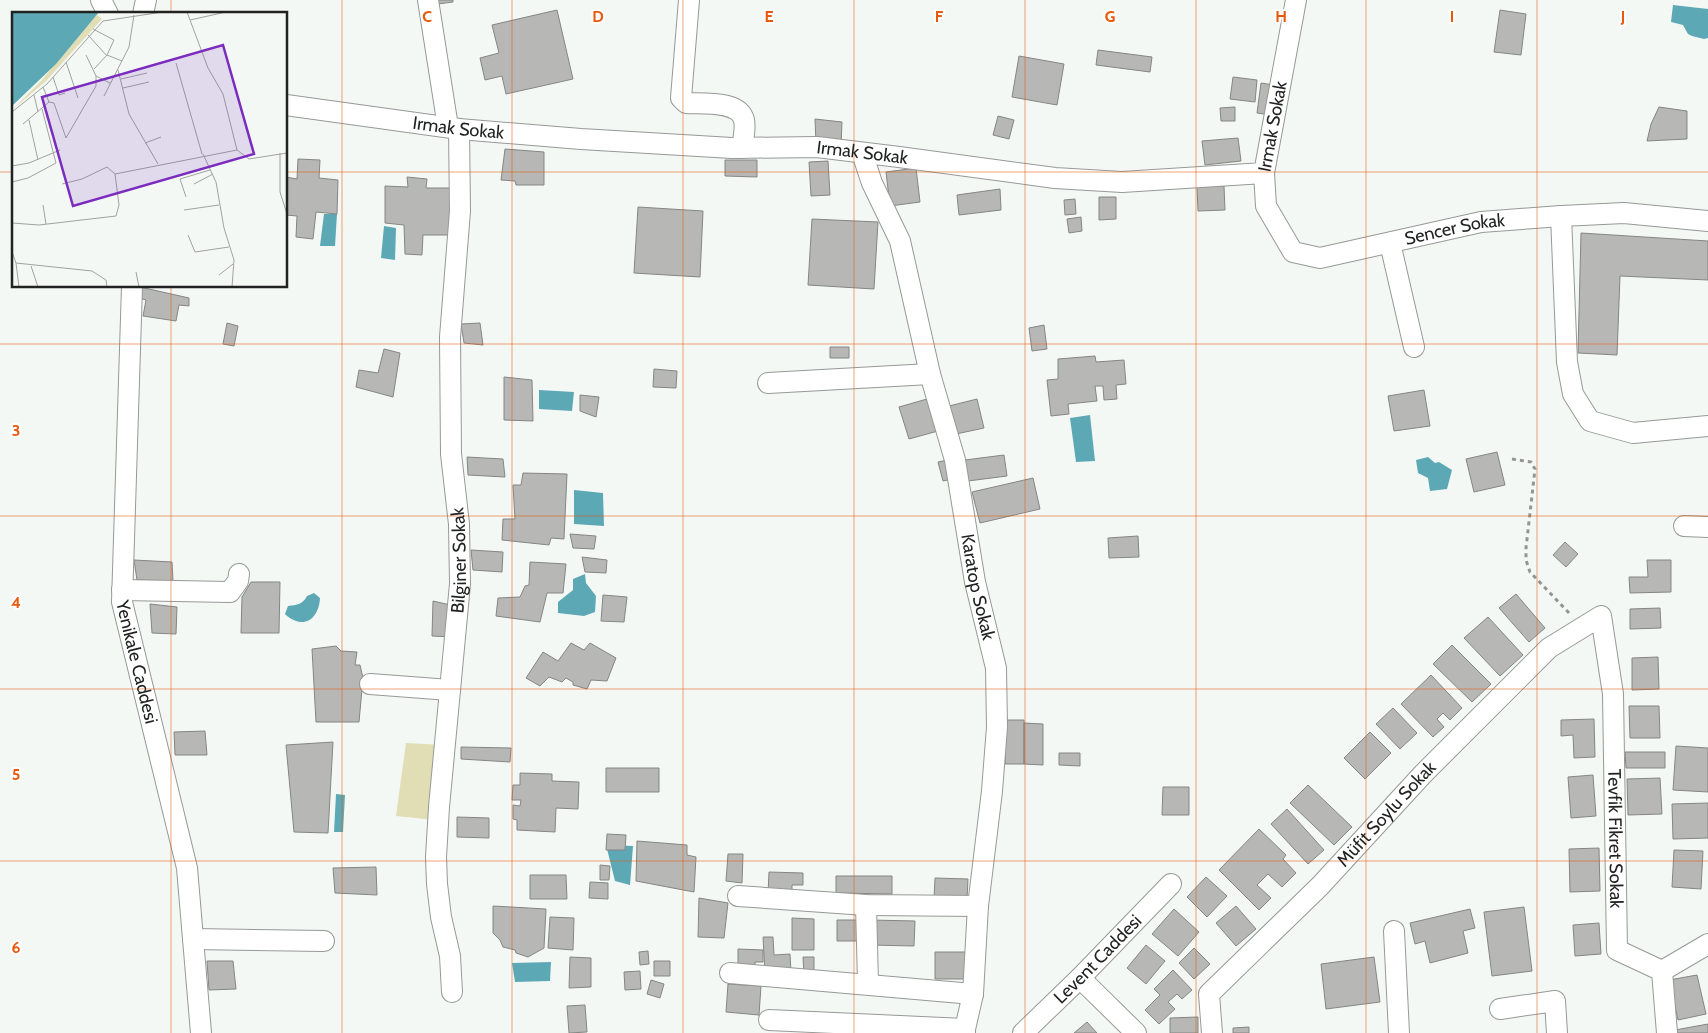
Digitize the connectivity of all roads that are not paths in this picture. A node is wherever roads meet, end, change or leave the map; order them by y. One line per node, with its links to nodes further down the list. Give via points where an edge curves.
1 (100, 0): 5 (street)
2 (428, 0): 7 (street, Bilginer Sokak)
3 (689, 0): 8 (street, via 682,98 686,103 732,106 744,121)
4 (1296, 0): 10 (street, Irmak Sokak)
5 (107, 12)
6 (288, 105): 7 (street, Irmak Sokak)
7 (454, 128): 8 (street, Irmak Sokak, via 581,140); 25 (street, Bilginer Sokak, via 460,211 450,372 460,584)
8 (742, 148): 9 (street, Irmak Sokak, via 818,147)
9 (862, 153): 10 (street, Irmak Sokak, via 1055,178 1122,182); 16 (street, Karatop Sokak, via 872,183 900,241)
10 (1264, 173): 13 (street, Sencer Sokak, via 1266,206 1293,252 1320,258)
11 (1561, 216): 12 (street, Sencer Sokak, via 1624,213); 13 (street, Sencer Sokak, via 1481,222); 18 (street, via 1567,362 1573,394 1590,421 1632,433)
12 (1708, 221)
13 (1390, 243): 15 (street)
14 (132, 288): 22 (street, Yenikale Caddesi)
15 (1414, 347)
16 (930, 374): 17 (street); 29 (street, Karatop Sokak, via 955,460 975,582 996,668 993,782)
17 (768, 383)
18 (1708, 426)
19 (1684, 526): 20 (street)
20 (1708, 527)
21 (239, 574): 22 (street, via 230,592)
22 (122, 590): 31 (street, Yenikale Caddesi, via 122,602 187,868)
23 (1601, 616): 34 (street, Tevfik Fikret Sokak, via 1613,694 1617,950); 46 (street, Müfit Soylu Sokak, via 1549,648 1423,774 1320,886 1209,994)
24 (370, 684): 25 (street)
25 (450, 690): 38 (street, Bilginer Sokak, via 436,884 450,956)
26 (1171, 884): 36 (street, Levent Caddesi)
27 (738, 896): 28 (street)
28 (866, 905): 29 (street); 37 (street)
29 (978, 906): 39 (street, Karatop Sokak)
30 (1394, 931): 47 (street)
31 (193, 939): 32 (street); 43 (street, Yenikale Caddesi)
32 (324, 941)
33 (1708, 944): 34 (street)
34 (1662, 971): 49 (street)
35 (730, 973): 37 (street)
36 (1080, 978): 44 (street, Levent Caddesi); 45 (street)
37 (868, 983): 39 (street)
38 (452, 992)
39 (973, 994): 42 (street, Karatop Sokak)
40 (1500, 1009): 48 (street, via 1555,1001)
41 (770, 1020): 42 (street)
42 (965, 1031)
43 (201, 1033)
44 (1023, 1033)
45 (1136, 1033)
46 (1212, 1033)
47 (1399, 1033)
48 (1557, 1033)
49 (1667, 1033)

